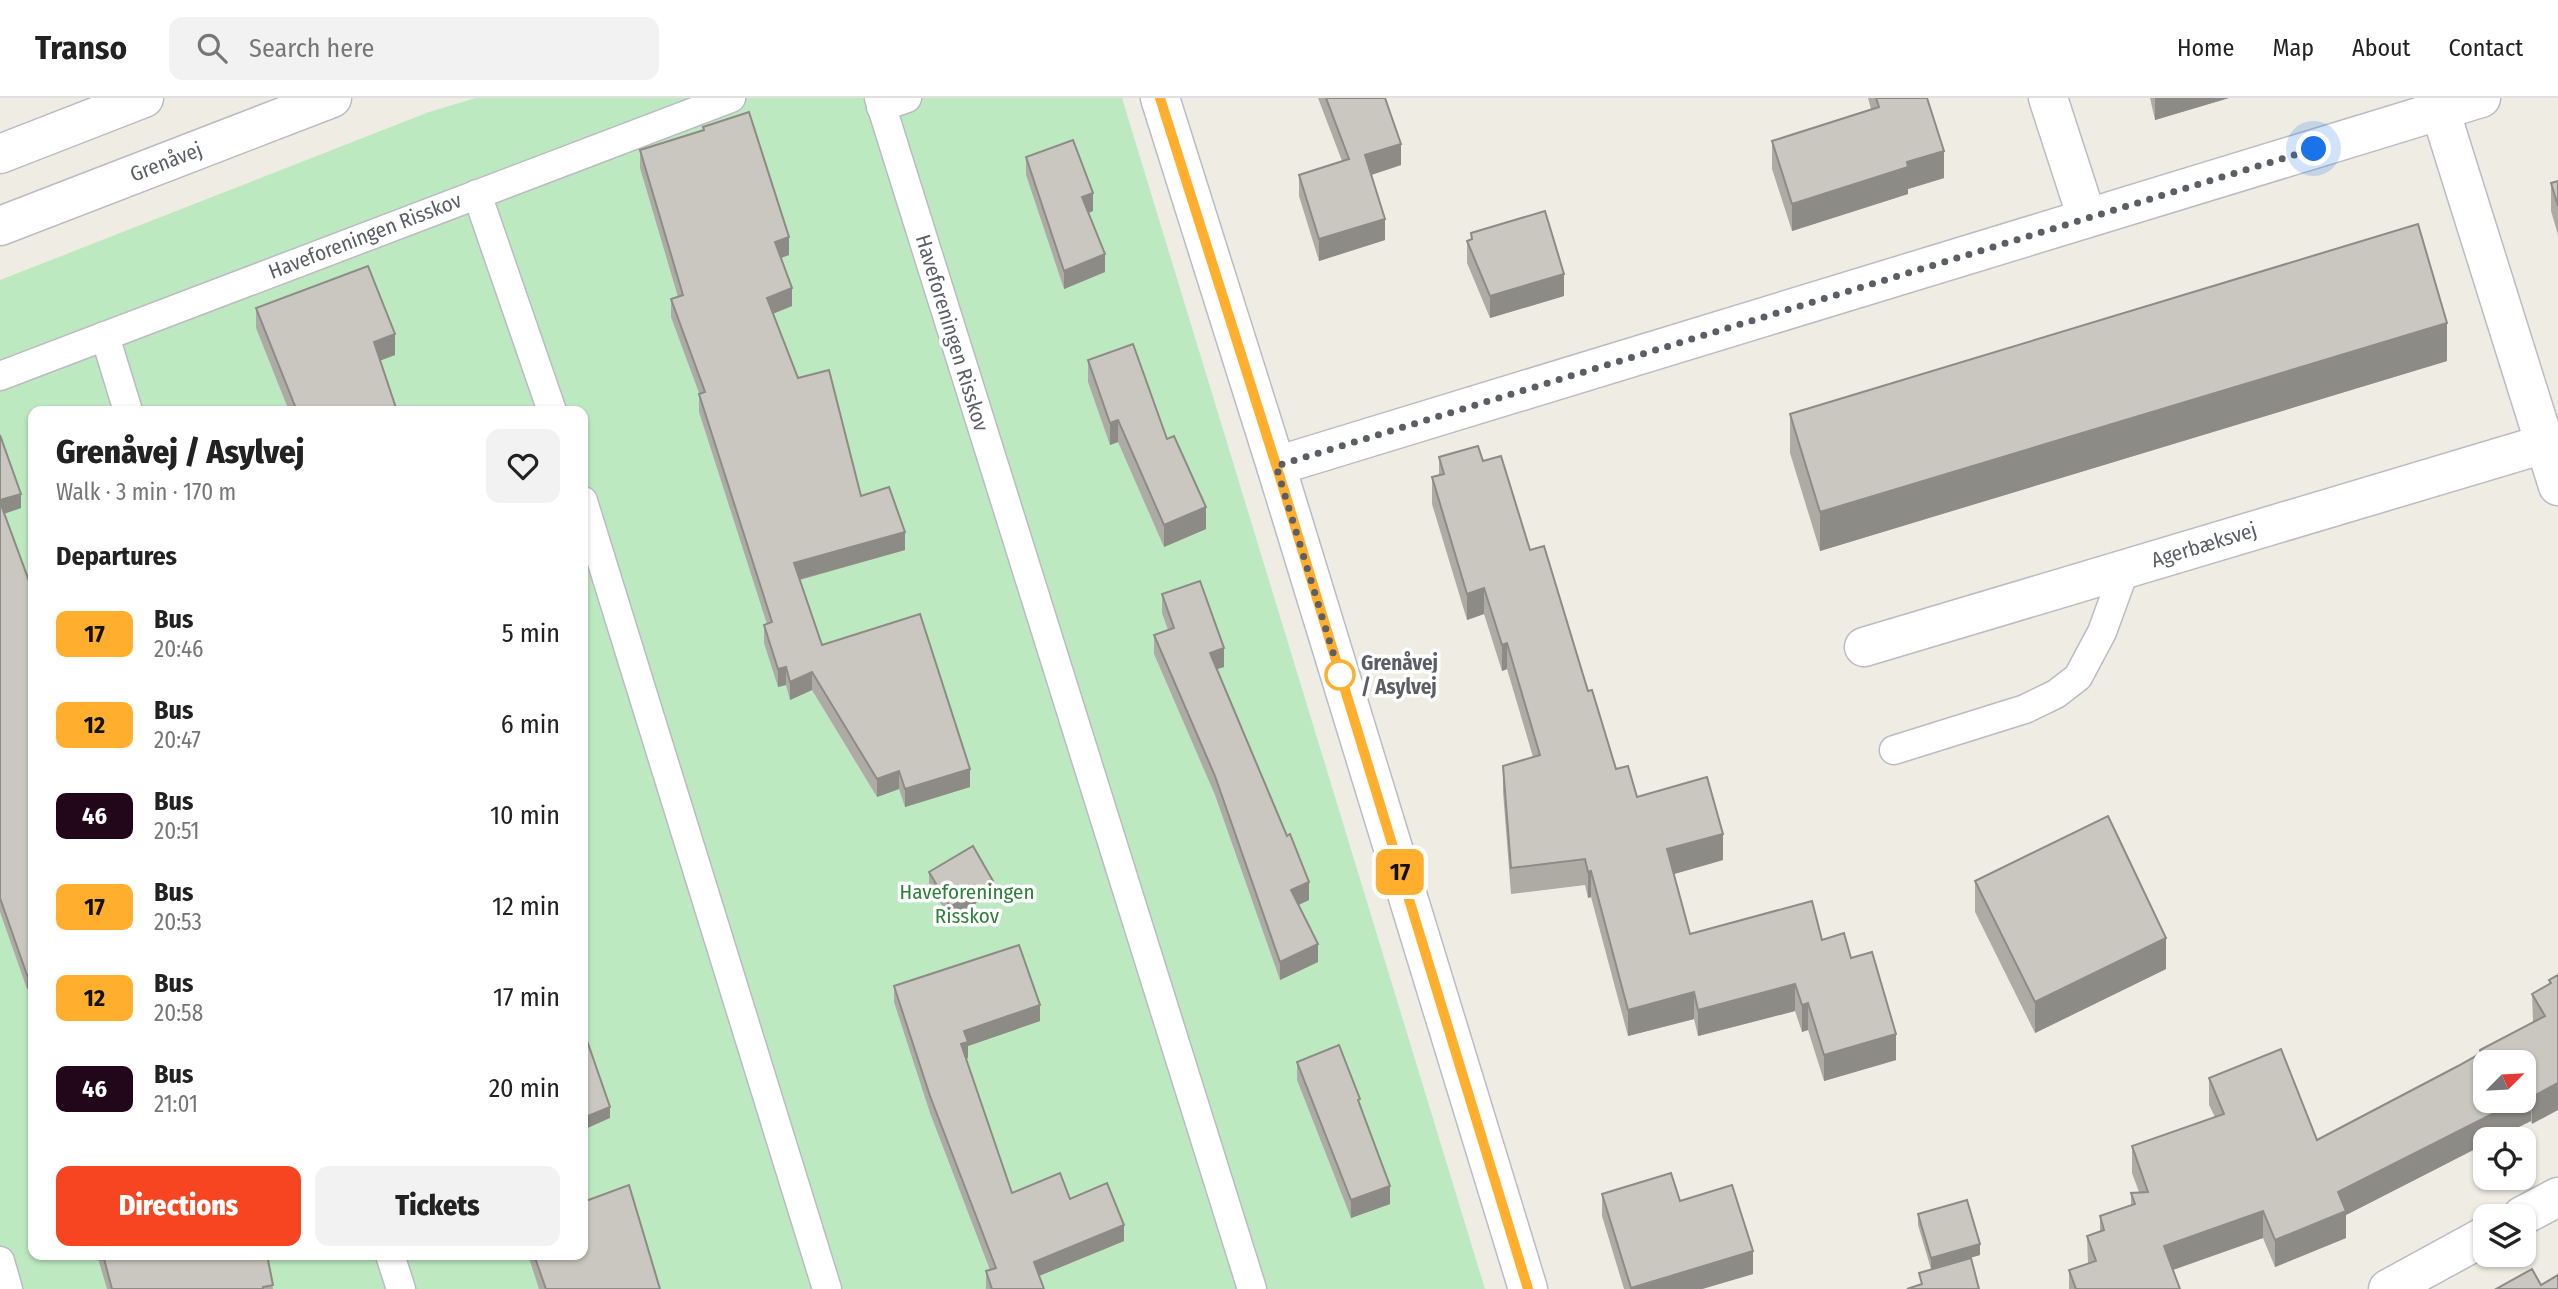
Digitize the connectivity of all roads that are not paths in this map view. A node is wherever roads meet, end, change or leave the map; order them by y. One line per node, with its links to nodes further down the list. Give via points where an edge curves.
1 (144, 98): 9 (street)
2 (331, 98): 12 (street, Grenåvej)
3 (731, 98): 10 (lane, Haveforeningen Risskov)
4 (1160, 98): 18 (street)
5 (2048, 98): 11 (street)
6 (2481, 98): 8 (street)
7 (889, 101): 32 (lane, Haveforeningen Risskov)
8 (2440, 110): 11 (street); 17 (street)
9 (0, 154)
10 (477, 194): 13 (lane, Haveforeningen Risskov); 16 (lane)
11 (2087, 218): 18 (street)
12 (0, 226)
13 (105, 336): 14 (lane, Haveforeningen Risskov); 15 (lane)
14 (0, 376)
15 (126, 406)
16 (550, 406)
17 (2544, 444): 19 (street); 21 (street, Agerbæksvej)
18 (1276, 466): 33 (street)
19 (2558, 486)
20 (588, 517): 31 (lane)
21 (2125, 569): 22 (street, Agerbæksvej); 23 (lane, via 2102,632 2078,677 2025,709)
22 (1864, 647)
23 (1894, 750)
24 (2558, 1197): 25 (street)
25 (2536, 1209)
26 (2473, 1243): 34 (street)
27 (392, 1260): 30 (lane)
28 (0, 1261): 29 (lane)
29 (9, 1289)
30 (401, 1289)
31 (827, 1289)
32 (1252, 1289)
33 (1528, 1289)
34 (2388, 1289)

